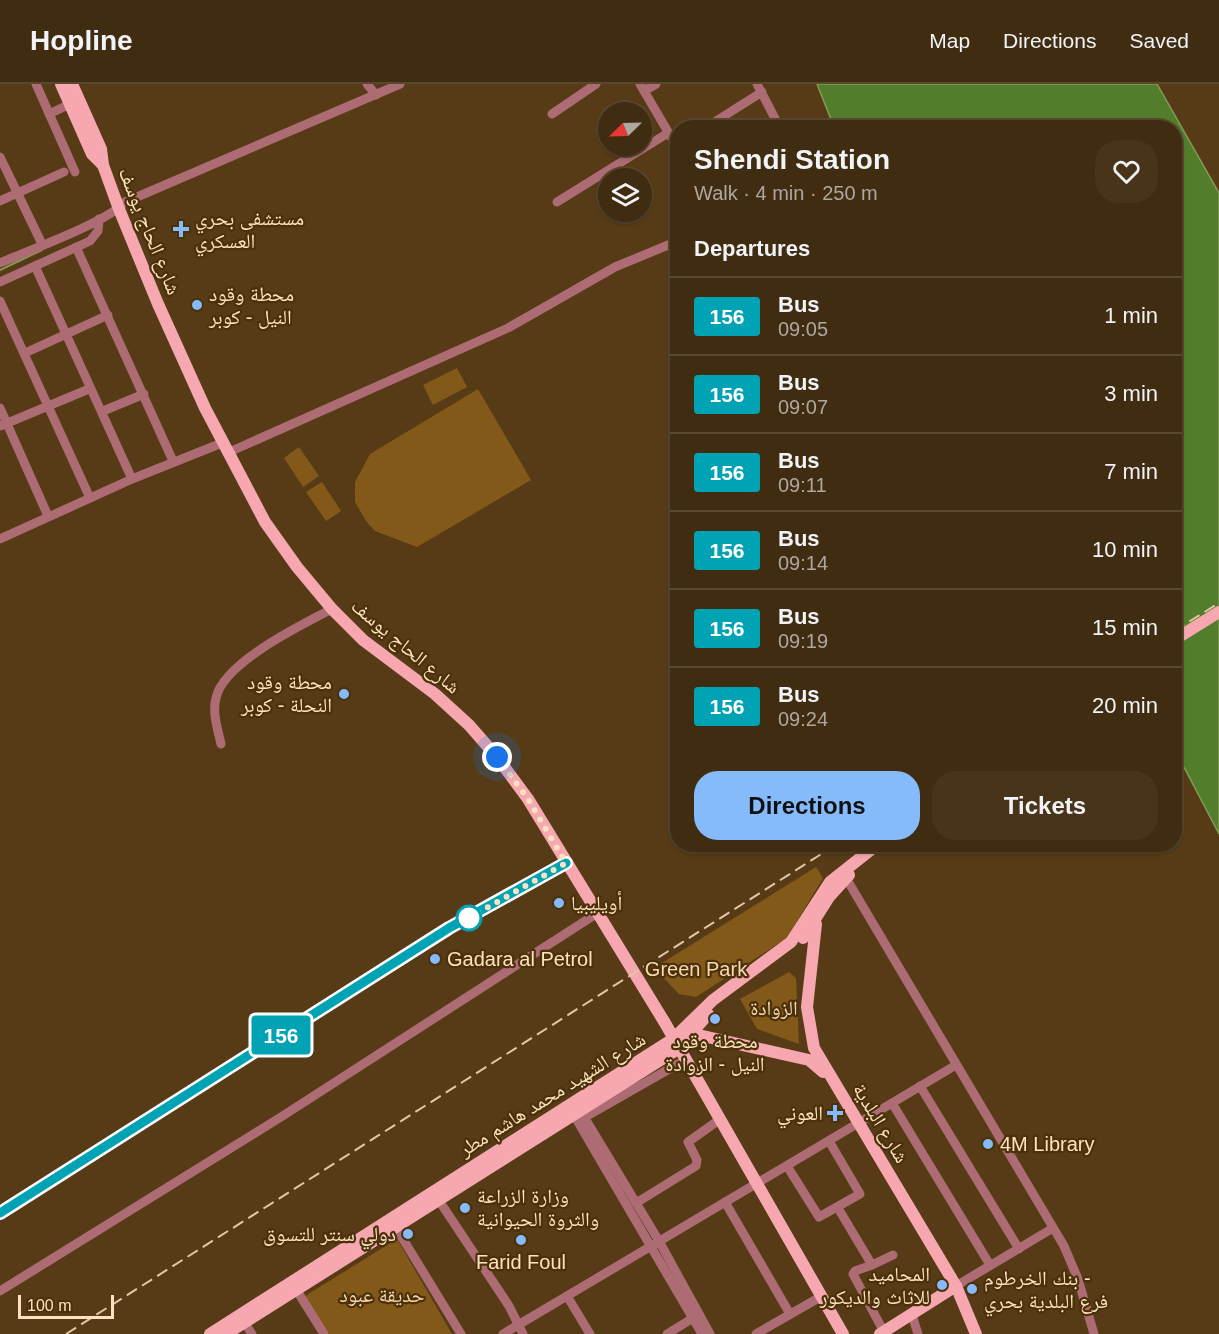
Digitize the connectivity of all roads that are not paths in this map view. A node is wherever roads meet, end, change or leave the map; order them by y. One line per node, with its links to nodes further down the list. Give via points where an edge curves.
1 (36, 84): 12 (street)
2 (61, 84): 11 (main road, شارع الحاج يوسف)
3 (72, 84): 19 (main road, شارع الحاج يوسف, via 101,149)
4 (367, 84): 10 (street)
5 (400, 84): 10 (street)
6 (596, 84): 13 (street)
7 (656, 84): 8 (street)
8 (642, 87): 16 (street)
9 (760, 88): 14 (street); 15 (street)
10 (376, 95): 25 (street, via 123,203)
11 (70, 104): 12 (street); 19 (main road, شارع الحاج يوسف, via 92,154)
12 (49, 114): 21 (street)
13 (552, 114)
14 (716, 120)
15 (776, 120)
16 (668, 133): 17 (street); 24 (street)
17 (670, 136)
18 (0, 156): 22 (street)
19 (103, 165): 25 (main road, شارع الحاج يوسف)
20 (64, 172): 22 (street)
21 (75, 172)
22 (18, 194): 23 (street); 27 (street)
23 (0, 201)
24 (557, 202)
25 (119, 209): 26 (street); 43 (main road, شارع الحاج يوسف)
26 (99, 219): 27 (street); 29 (street, via 95,237)
27 (42, 244): 30 (street)
28 (670, 244): 43 (street, via 615,267 508,328)
29 (76, 247): 31 (street); 34 (street)
30 (0, 263)
31 (35, 266): 32 (street); 35 (street)
32 (0, 282)
33 (0, 301): 36 (street)
34 (108, 315): 35 (street); 38 (street)
35 (65, 334): 36 (street); 37 (street)
36 (25, 353): 39 (street)
37 (89, 389): 39 (street); 41 (street)
38 (144, 394): 41 (street); 44 (street)
39 (49, 405): 42 (street); 46 (street)
40 (0, 408): 42 (street)
41 (103, 411): 45 (street)
42 (4, 425): 47 (street)
43 (225, 448): 44 (street); 49 (main road, شارع الحاج يوسف, via 265,522)
44 (173, 461): 45 (street)
45 (132, 479): 46 (street)
46 (90, 498): 47 (street)
47 (48, 516): 48 (street)
48 (0, 538)
49 (332, 609): 54 (street, via 253,654 223,685 215,703); 57 (main road, شارع الحاج يوسف, via 363,640 469,725 528,799)
50 (1219, 612): 52 (main road)
51 (1219, 618): 53 (main road)
52 (1182, 635)
53 (1182, 641)
54 (221, 744)
55 (868, 852): 62 (main road, شارع الشهيد محمد هاشم مطر, via 830,882 791,942 713,1000)
56 (879, 852): 58 (main road, شارع الشهيد محمد هاشم مطر)
57 (566, 863): 59 (main road, شارع الحاج يوسف); 76 (street, via 449,928)
58 (846, 878): 60 (main road, شارع الشهيد محمد هاشم مطر); 63 (street)
59 (596, 914): 62 (main road, شارع الحاج يوسف); 86 (street, via 272,1123)
60 (817, 919): 61 (main road, شارع الشهيد محمد هاشم مطر, via 796,947 708,1015); 68 (main road, شارع البلدية, via 807,991 808,1027 814,1048)
61 (694, 1034): 62 (main road, شارع الشهيد محمد هاشم مطر); 68 (main road, شارع البلدية, via 809,1060 819,1067)
62 (679, 1049): 66 (main road, شارع الشهيد محمد هاشم مطر); 67 (main road, شارع الحاج يوسف)
63 (956, 1065): 64 (street); 78 (street)
64 (920, 1086): 65 (street); 80 (street)
65 (892, 1103): 68 (street); 83 (street)
66 (577, 1110): 72 (main road, شارع الشهيد محمد هاشم مطر); 74 (street); 79 (street); 84 (main road, شارع الشهيد محمد هاشم مطر)
67 (719, 1120): 71 (main road, شارع الحاج يوسف); 74 (street, via 688,1142 696,1166)
68 (857, 1124): 69 (street); 85 (main road, شارع البلدية)
69 (829, 1141): 70 (street); 75 (street, via 861,1193)
70 (787, 1166): 71 (street); 75 (street, via 819,1217)
71 (756, 1184): 73 (street); 88 (main road, شارع الحاج يوسف)
72 (438, 1199): 77 (main road, شارع الشهيد محمد هاشم مطر); 93 (street)
73 (725, 1202): 79 (street); 89 (street)
74 (636, 1203): 79 (street)
75 (838, 1208): 82 (street)
76 (0, 1213)
77 (395, 1226): 84 (main road, شارع الشهيد محمد هاشم مطر); 99 (street)
78 (1053, 1228): 80 (street); 111 (street, via 1074,1267)
79 (655, 1243): 87 (street); 91 (street); 105 (street)
80 (1019, 1249): 83 (street)
81 (893, 1255): 82 (street)
82 (872, 1265): 94 (street, via 854,1274)
83 (990, 1265): 85 (street)
84 (294, 1286): 92 (main road, شارع الشهيد محمد هاشم مطر); 95 (main road, شارع الشهيد محمد هاشم مطر); 98 (street)
85 (954, 1288): 90 (main road); 109 (main road, شارع البلدية); 110 (main road, شارع البلدية)
86 (0, 1291)
87 (567, 1296): 93 (street); 102 (street)
88 (822, 1296): 89 (street); 107 (main road, شارع الحاج يوسف)
89 (790, 1314): 106 (street)
90 (912, 1315): 94 (main road); 108 (street)
91 (693, 1318): 103 (street); 104 (street)
92 (244, 1322): 96 (main road, شارع الشهيد محمد هاشم مطر); 97 (street)
93 (518, 1325): 100 (street); 101 (street)
94 (882, 1333)
95 (210, 1334)
96 (226, 1334)
97 (252, 1334)
98 (324, 1334)
99 (461, 1334)
100 (503, 1334)
101 (523, 1334)
102 (590, 1334)
103 (667, 1334)
104 (702, 1334)
105 (710, 1334)
106 (756, 1334)
107 (843, 1334)
108 (918, 1334)
109 (969, 1334)
110 (976, 1334)
111 (1094, 1334)

